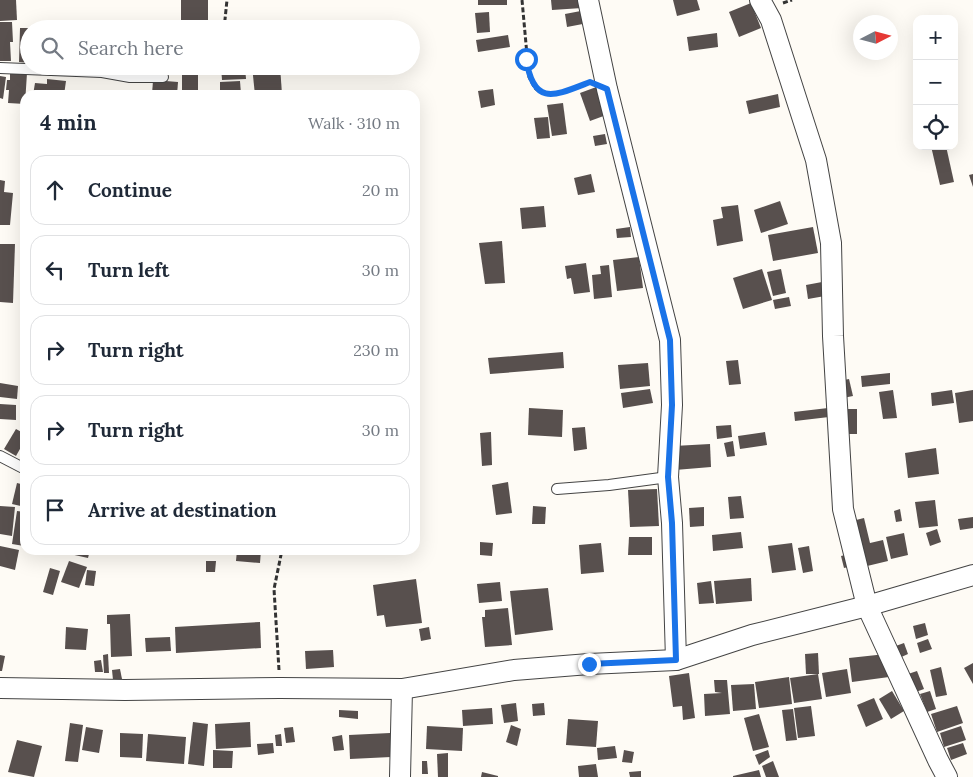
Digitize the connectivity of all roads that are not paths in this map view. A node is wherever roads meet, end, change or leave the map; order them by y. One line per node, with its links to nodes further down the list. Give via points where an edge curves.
1 (588, 0): 9 (street, via 670,340 672,405)
2 (760, 0): 12 (street, via 771,20 816,160 831,243 832,336 842,509)
3 (0, 68): 4 (lane)
4 (20, 69)
5 (119, 75): 6 (lane)
6 (163, 76)
7 (0, 456): 8 (lane)
8 (20, 466)
9 (668, 477): 10 (lane); 13 (street)
10 (557, 489)
11 (973, 575): 12 (street)
12 (867, 606): 13 (street); 17 (street)
13 (676, 660): 15 (street, via 514,670)
14 (0, 688): 15 (street)
15 (402, 689): 16 (street)
16 (400, 777)
17 (947, 777)

